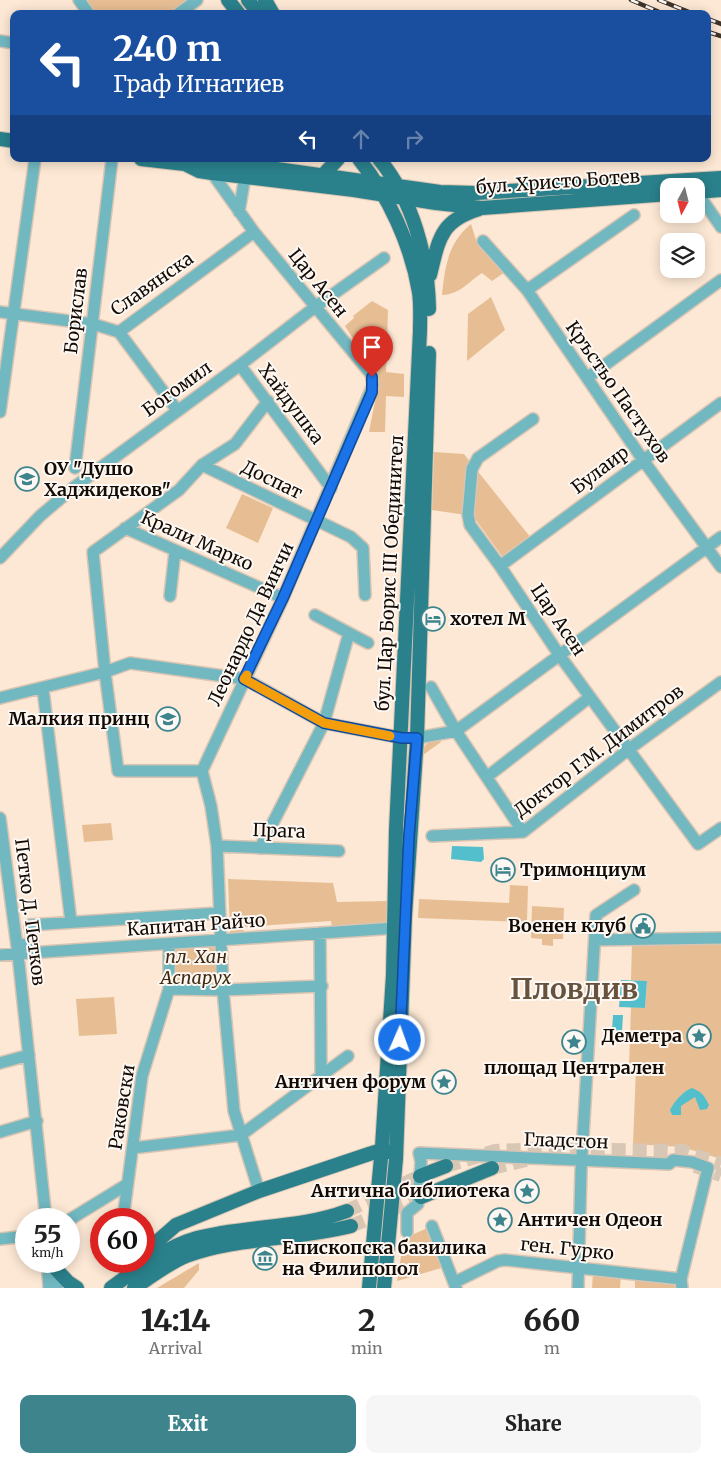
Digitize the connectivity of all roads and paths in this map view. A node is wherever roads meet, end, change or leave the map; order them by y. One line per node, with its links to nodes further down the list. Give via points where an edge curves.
1 (197, 0): 4 (street)
2 (228, 0): 5 (main road)
3 (248, 0): 6 (main road)
4 (183, 10)
5 (236, 10)
6 (256, 10)
7 (34, 162): 41 (street)
8 (112, 162): 42 (street, Борислав)
9 (170, 162): 15 (main road, бул. Христо Ботев)
10 (194, 162): 15 (main road, бул. Христо Ботев)
11 (209, 162): 17 (main road, бул. Христо Ботев)
12 (335, 162): 17 (main road)
13 (360, 162): 20 (main road, бул. Цар Борис III Обединител)
14 (381, 162): 22 (main road, бул. Цар Борис III Обединител)
15 (185, 164): 16 (main road, бул. Христо Ботев)
16 (212, 173): 18 (main road, бул. Христо Ботев); 31 (street, Цар Асен)
17 (324, 174): 20 (main road, бул. Христо Ботев)
18 (251, 178): 26 (main road, бул. Христо Ботев); 31 (street, via 242,187)
19 (721, 178): 21 (main road, бул. Христо Ботев)
20 (376, 181): 22 (main road, бул. Христо Ботев); 26 (main road, бул. Цар Борис III Обединител)
21 (705, 184)
22 (396, 185): 23 (main road, бул. Христо Ботев, via 440,192 476,193); 28 (main road, бул. Цар Борис III Обединител)
23 (660, 189)
24 (705, 189): 25 (main road, бул. Христо Ботев)
25 (721, 190)
26 (384, 195): 28 (main road, бул. Христо Ботев); 80 (main road, бул. Цар Борис III Обединител, via 403,234 420,294)
27 (660, 195): 30 (main road, бул. Христо Ботев)
28 (404, 198): 30 (main road, бул. Христо Ботев); 38 (main road, бул. Цар Борис III Обединител, via 426,263)
29 (705, 203): 33 (street)
30 (482, 208): 38 (main road, via 453,221 438,238)
31 (239, 212): 34 (street, Цар Асен)
32 (634, 215): 39 (street)
33 (721, 227)
34 (254, 232): 40 (street, Цар Асен); 43 (street, Славянска)
35 (483, 241): 39 (street, Кръстьо Пастухов)
36 (384, 258): 40 (street, Богомил)
37 (721, 280): 46 (street)
38 (428, 281): 81 (main road, бул. Цар Борис III Обединител, via 430,324)
39 (526, 290): 46 (street, Кръстьо Пастухов)
40 (315, 307): 44 (street, Богомил); 45 (street, Цар Асен)
41 (6, 313): 42 (street, Славянска); 50 (street)
42 (93, 324): 43 (street, Славянска); 54 (street, Борислав)
43 (119, 332): 49 (street)
44 (240, 365): 47 (street, Хайдушка); 49 (street, Богомил)
45 (371, 374): 55 (street, Леонардо Да Винчи, via 372,392)
46 (587, 378): 52 (street, Кръстьо Пастухов)
47 (268, 401): 53 (street, via 235,444); 55 (street, Хайдушка)
48 (721, 403): 52 (street, Булаир)
49 (177, 410): 61 (street, Богомил, via 40,516)
50 (0, 412)
51 (533, 419): 62 (street, Цар Асен, via 478,458 472,469 468,520)
52 (643, 460): 59 (street, Кръстьо Пастухов); 62 (street, Булаир)
53 (202, 465): 56 (street, Доспат); 57 (street, via 179,490)
54 (75, 468)
55 (331, 488): 56 (street, Леонардо Да Винчи)
56 (316, 521): 64 (street, Доспат, via 351,537 363,548); 66 (street, Леонардо Да Винчи)
57 (125, 528): 60 (street, Крали Марко); 71 (street, via 94,552)
58 (721, 537): 59 (street)
59 (706, 548): 63 (street, Кръстьо Пастухов); 70 (street)
60 (175, 551): 65 (street); 66 (street, Крали Марко)
61 (0, 558)
62 (500, 566): 70 (street, Цар Асен)
63 (721, 567)
64 (365, 595)
65 (170, 596)
66 (283, 598): 72 (street, Леонардо Да Винчи)
67 (315, 615): 68 (street)
68 (349, 633): 69 (street); 78 (street)
69 (368, 643)
70 (560, 656): 76 (street, Цар Асен); 79 (street)
71 (105, 672): 72 (street, via 130,663); 75 (street); 83 (street, via 118,771)
72 (244, 679): 78 (street); 83 (street, Леонардо Да Винчи)
73 (721, 682): 82 (street, Доктор Г.М. Димитров)
74 (430, 687): 79 (street)
75 (43, 689): 77 (street); 94 (street)
76 (590, 697): 82 (street, Цар Асен); 84 (street)
77 (0, 698)
78 (324, 723): 80 (street); 90 (street)
79 (456, 731): 81 (street); 84 (street)
80 (402, 738): 81 (street); 95 (main road, бул. Цар Борис III Обединител, via 396,830)
81 (417, 738): 115 (main road, бул. Цар Борис III Обединител, via 405,908)
82 (629, 750): 86 (street, Цар Асен, via 698,844); 87 (street, Доктор Г.М. Димитров)
83 (202, 771): 89 (street)
84 (488, 776): 87 (street)
85 (0, 823): 101 (street, Петко Д. Петков)
86 (721, 828)
87 (523, 832): 88 (street, Доктор Г.М. Димитров)
88 (432, 836)
89 (217, 846): 90 (street, Прага); 93 (street)
90 (260, 848): 91 (street, Прага)
91 (339, 851)
92 (634, 890): 99 (street, via 596,915)
93 (219, 913): 94 (street); 98 (street)
94 (70, 919): 101 (street, via 30,925 33,944)
95 (395, 928): 96 (street, Капитан Райчо); 114 (main road, бул. Цар Борис III Обединител)
96 (320, 933): 98 (street, Капитан Райчо); 103 (street)
97 (721, 938): 99 (street)
98 (220, 940): 100 (street, Капитан Райчо); 105 (street)
99 (595, 940): 116 (street)
100 (169, 944): 101 (street, Капитан Райчо); 104 (street, Раковски)
101 (17, 950): 102 (street, Капитан Райчо); 106 (street, Петко Д. Петков)
102 (0, 955)
103 (322, 986): 105 (street); 109 (street)
104 (170, 988): 105 (street); 113 (street, Раковски, via 142,1076)
105 (224, 990): 112 (street, via 234,1111)
106 (29, 1055): 108 (street); 110 (street, Петко Д. Петков)
107 (348, 1056): 109 (street)
108 (0, 1063)
109 (322, 1076): 112 (street)
110 (37, 1121): 111 (street); 123 (street, Петко Д. Петков)
111 (0, 1132)
112 (240, 1135): 113 (street); 121 (street)
113 (133, 1148): 120 (street, Раковски)
114 (382, 1150): 115 (main road, via 389,1151); 121 (main road); 144 (main road, бул. Цар Борис III Обединител)
115 (396, 1159): 145 (main road, бул. Цар Борис III Обединител)
116 (582, 1160): 129 (street, Гладстон, via 419,1153 418,1204 407,1213); 133 (street); 138 (street, Гладстон, via 668,1164 673,1160 708,1168)
117 (446, 1166): 119 (main road)
118 (492, 1168): 122 (main road)
119 (420, 1176)
120 (126, 1185): 124 (street, Раковски); 126 (street)
121 (259, 1191): 132 (main road, via 176,1225)
122 (421, 1197)
123 (45, 1208)
124 (124, 1208)
125 (347, 1211): 137 (main road, via 196,1238 165,1251)
126 (80, 1213)
127 (351, 1226): 137 (main road, via 203,1251)
128 (432, 1226): 139 (street)
129 (407, 1232)
130 (15, 1238): 131 (street)
131 (0, 1240)
132 (155, 1243)
133 (579, 1267): 138 (street, ген. Гурко); 139 (street, ген. Гурко, via 498,1261); 146 (street)
134 (51, 1273): 140 (street)
135 (54, 1273): 141 (street)
136 (60, 1273): 142 (main road)
137 (130, 1283): 143 (main road)
138 (682, 1283)
139 (455, 1285)
140 (49, 1288)
141 (57, 1288)
142 (77, 1288)
143 (111, 1288)
144 (369, 1288)
145 (384, 1288)
146 (578, 1288)

